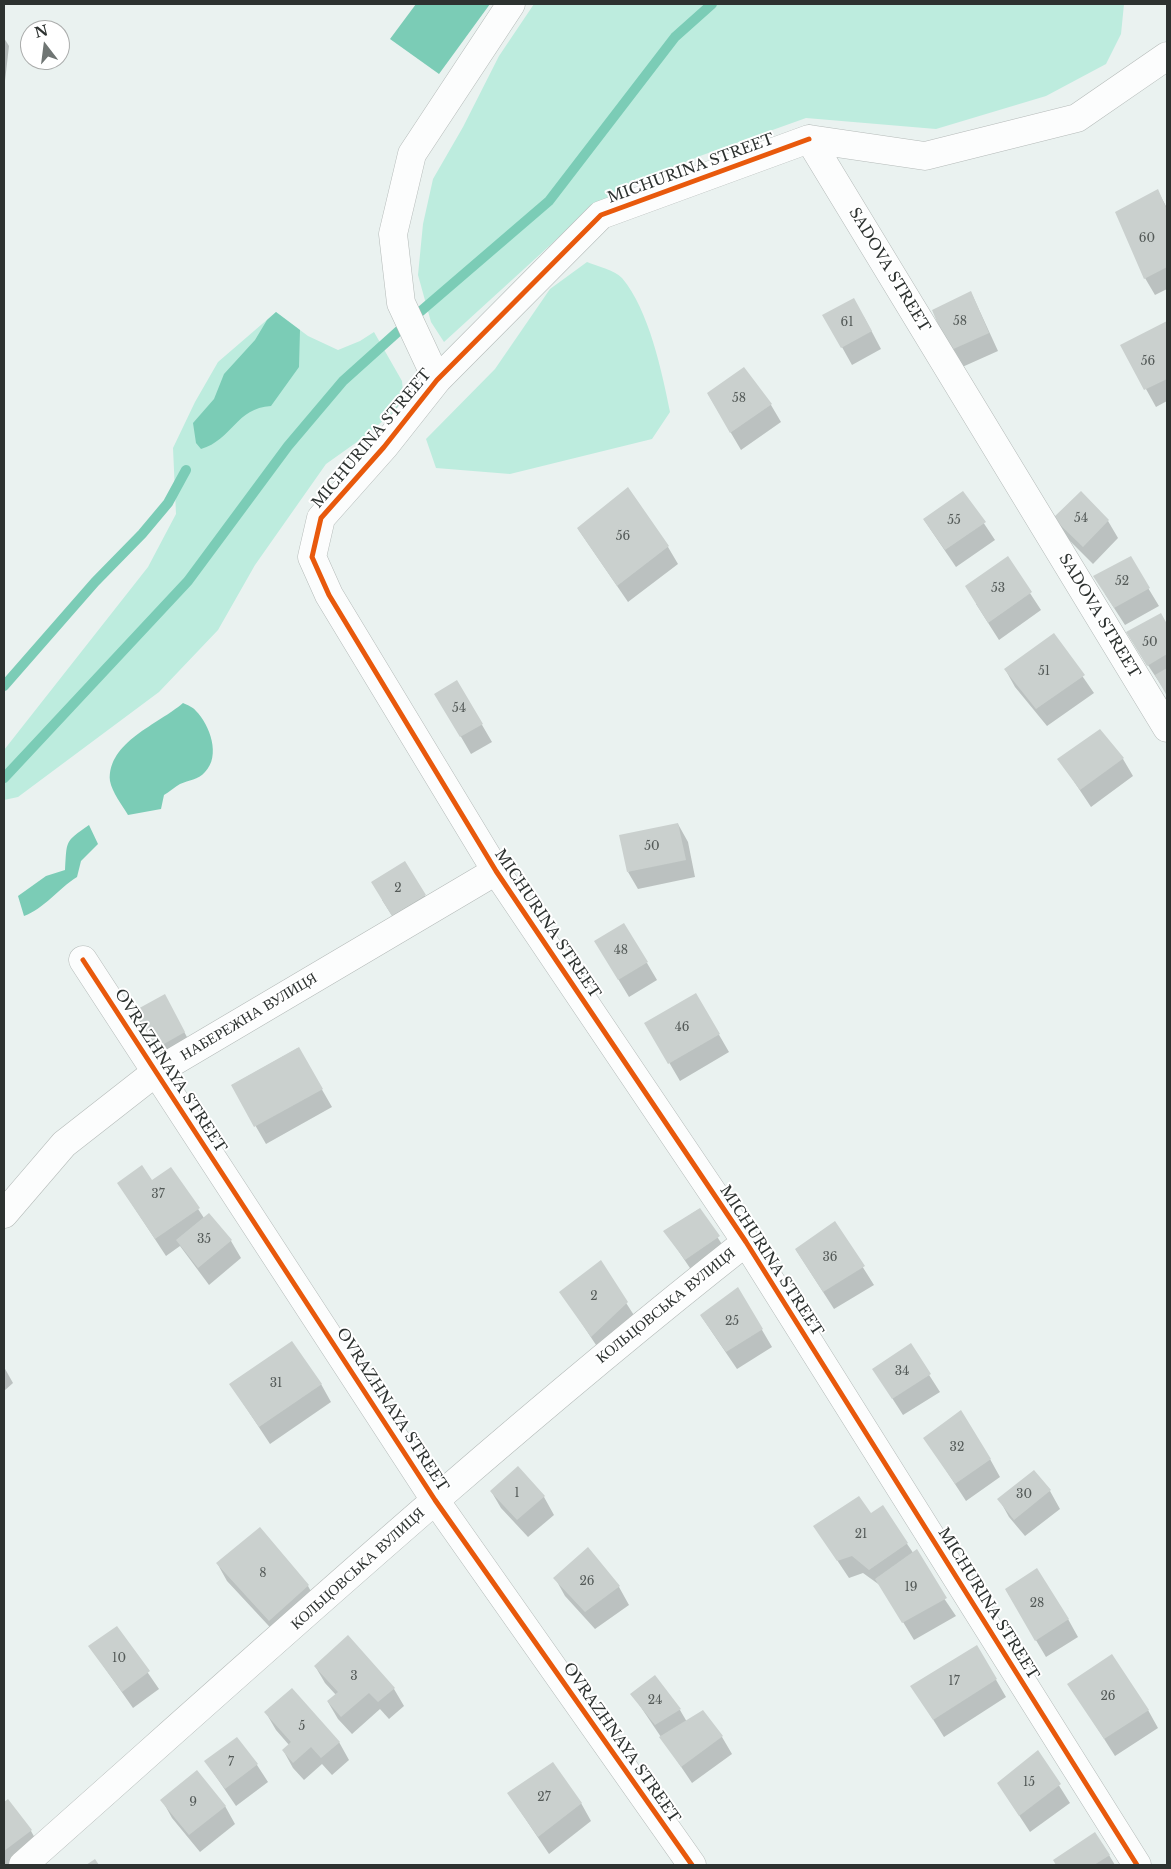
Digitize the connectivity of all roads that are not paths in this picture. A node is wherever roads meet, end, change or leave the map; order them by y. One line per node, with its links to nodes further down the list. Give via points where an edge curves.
1 (511, 4): 4 (street, via 412,154 393,234 401,303)
2 (1167, 56): 3 (street, via 1077,118 925,156)
3 (809, 139): 4 (street, MICHURINA STREET, via 601,216); 5 (street, SADOVA STREET)
4 (437, 380): 6 (street, MICHURINA STREET, via 384,447 321,518 312,557 329,595)
5 (1167, 728)
6 (496, 871): 8 (street, НАБЕРЕЖНА ВУЛИЦЯ); 10 (street, MICHURINA STREET)
7 (83, 960): 8 (street, OVRAZHNAYA STREET)
8 (156, 1072): 9 (street, НАБЕРЕЖНА ВУЛИЦЯ, via 64,1144); 11 (street, OVRAZHNAYA STREET)
9 (4, 1214)
10 (746, 1242): 11 (street, КОЛЬЦОВСЬКА ВУЛИЦЯ, via 623,1339); 14 (street, MICHURINA STREET)
11 (435, 1500): 12 (street, КОЛЬЦОВСЬКА ВУЛИЦЯ); 13 (street, OVRAZHNAYA STREET)
12 (23, 1865)
13 (692, 1865)
14 (1137, 1865)

